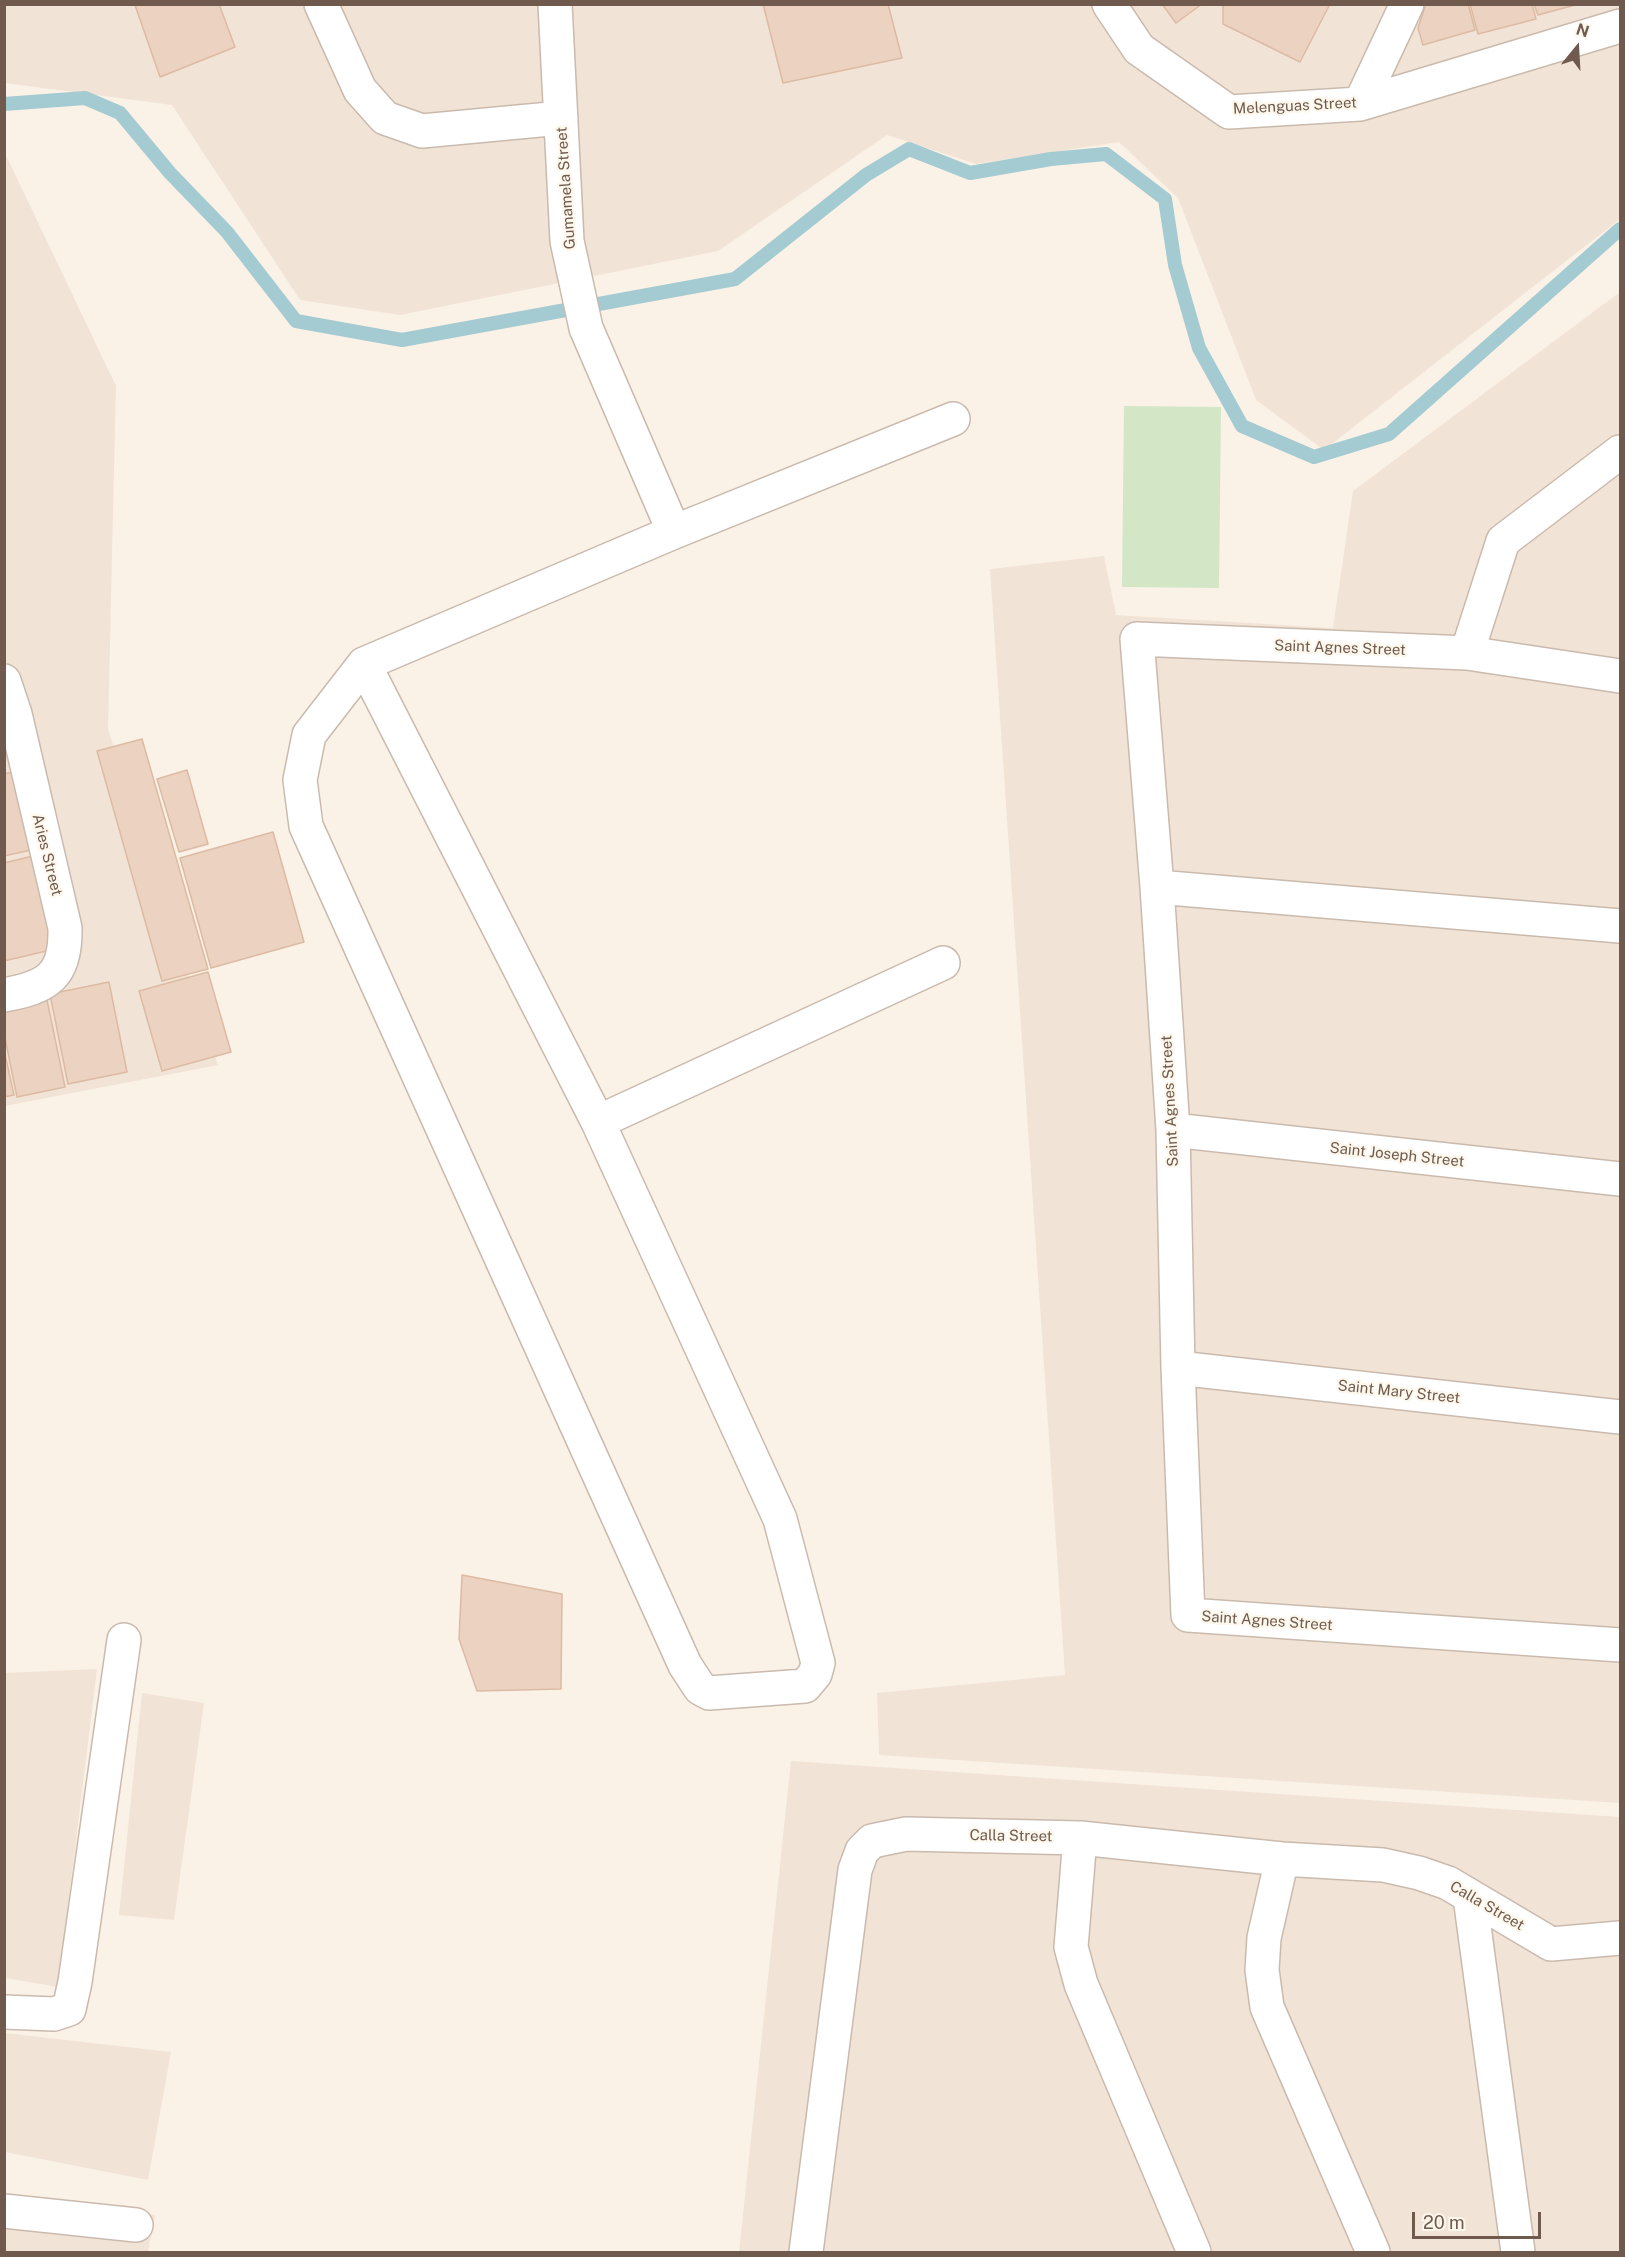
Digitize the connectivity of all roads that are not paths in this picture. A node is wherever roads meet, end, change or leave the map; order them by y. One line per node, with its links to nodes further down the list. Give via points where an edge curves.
1 (321, 4): 7 (street, via 360,90 385,118 422,131)
2 (555, 4): 7 (street, Gumamela Street)
3 (1109, 4): 6 (street, Melenguas Street, via 1139,49 1229,112)
4 (1407, 4): 6 (street)
5 (1620, 26): 6 (street, Melenguas Street)
6 (1360, 104)
7 (561, 118): 10 (street, Gumamela Street, via 567,241 586,328)
8 (953, 419): 10 (street)
9 (1620, 452): 11 (street, via 1503,541)
10 (674, 532): 12 (street)
11 (1467, 653): 13 (street, Saint Agnes Street); 16 (street, Saint Agnes Street, via 1137,639)
12 (364, 664): 20 (street); 20 (street, via 309,735 300,780 306,826 686,1665 700,1688 709,1693 805,1686 818,1663 780,1519)
13 (1620, 676)
14 (4, 681): 15 (street, Aries Street, via 15,714)
15 (13, 748): 19 (street, Aries Street, via 65,928 66,948 61,966 48,981 30,990)
16 (1157, 887): 17 (street); 21 (street, Saint Agnes Street)
17 (1620, 926)
18 (943, 963): 20 (street)
19 (4, 995)
20 (598, 1122)
21 (1173, 1130): 22 (street, Saint Joseph Street); 23 (street, Saint Agnes Street)
22 (1620, 1179)
23 (1178, 1368): 24 (street, Saint Mary Street); 26 (street, Saint Agnes Street, via 1188,1615)
24 (1620, 1417)
25 (124, 1640): 31 (street, via 69,2009 54,2014)
26 (1620, 1645)
27 (1080, 1838): 28 (street, Calla Street); 34 (street, Calla Street, via 906,1834 872,1841 862,1851 855,1870); 35 (street, via 1071,1947 1081,1984)
28 (1282, 1859): 29 (street, Calla Street, via 1383,1865 1448,1883); 36 (street, via 1264,1938 1262,1970 1267,2007)
29 (1470, 1897): 30 (street, Calla Street, via 1551,1944); 37 (street)
30 (1620, 1938)
31 (4, 2012)
32 (4, 2211): 33 (street)
33 (135, 2225)
34 (806, 2253)
35 (1194, 2253)
36 (1373, 2253)
37 (1518, 2253)

